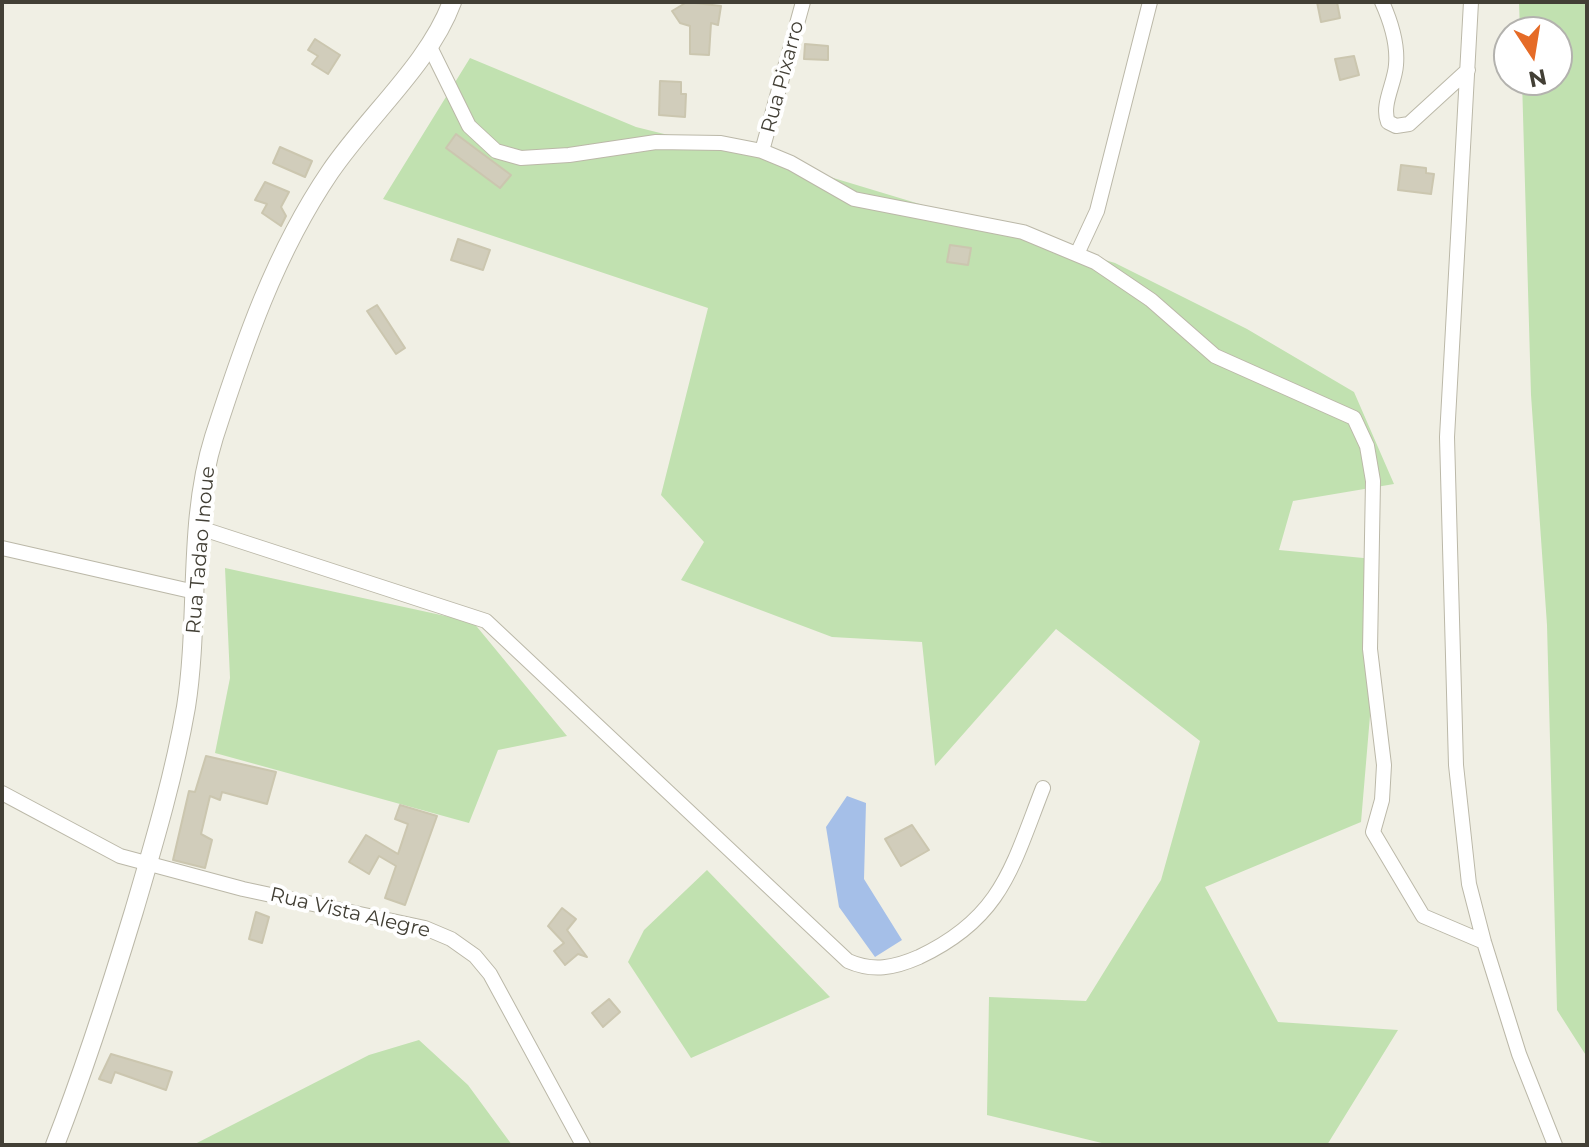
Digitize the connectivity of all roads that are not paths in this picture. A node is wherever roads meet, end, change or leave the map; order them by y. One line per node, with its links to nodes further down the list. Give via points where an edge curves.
1 (452, 2): 6 (street, Rua Tadao Inoue)
2 (803, 2): 8 (street, Rua Pixarro)
3 (1150, 2): 9 (street, via 1097,211)
4 (1382, 2): 7 (street, via 1396,50 1385,111 1388,122 1409,124)
5 (1471, 2): 7 (street)
6 (429, 45): 8 (street, via 469,126 507,155 569,155 677,140); 10 (street, Rua Tadao Inoue, via 332,169 282,252 214,438 205,469)
7 (1468, 70): 16 (street, via 1447,437 1456,765 1469,884)
8 (762, 151): 9 (street, via 854,199 1023,232)
9 (1077, 254): 16 (street, via 1151,300 1205,351 1348,413 1359,424 1373,481 1370,649 1384,765 1375,839 1423,916)
10 (200, 528): 12 (street, Rua Tadao Inoue); 13 (street, via 486,621 858,965 876,970 904,964 967,931 995,901)
11 (2, 548): 12 (street)
12 (195, 592): 15 (street, Rua Tadao Inoue, via 194,647 180,740)
13 (1043, 788)
14 (2, 793): 15 (street, Rua Vista Alegre, via 106,849)
15 (148, 864): 17 (street, Rua Tadao Inoue, via 102,1016); 18 (street, Rua Vista Alegre, via 392,918 451,939 490,974)
16 (1484, 942): 19 (street)
17 (55, 1145)
18 (583, 1145)
19 (1555, 1145)

